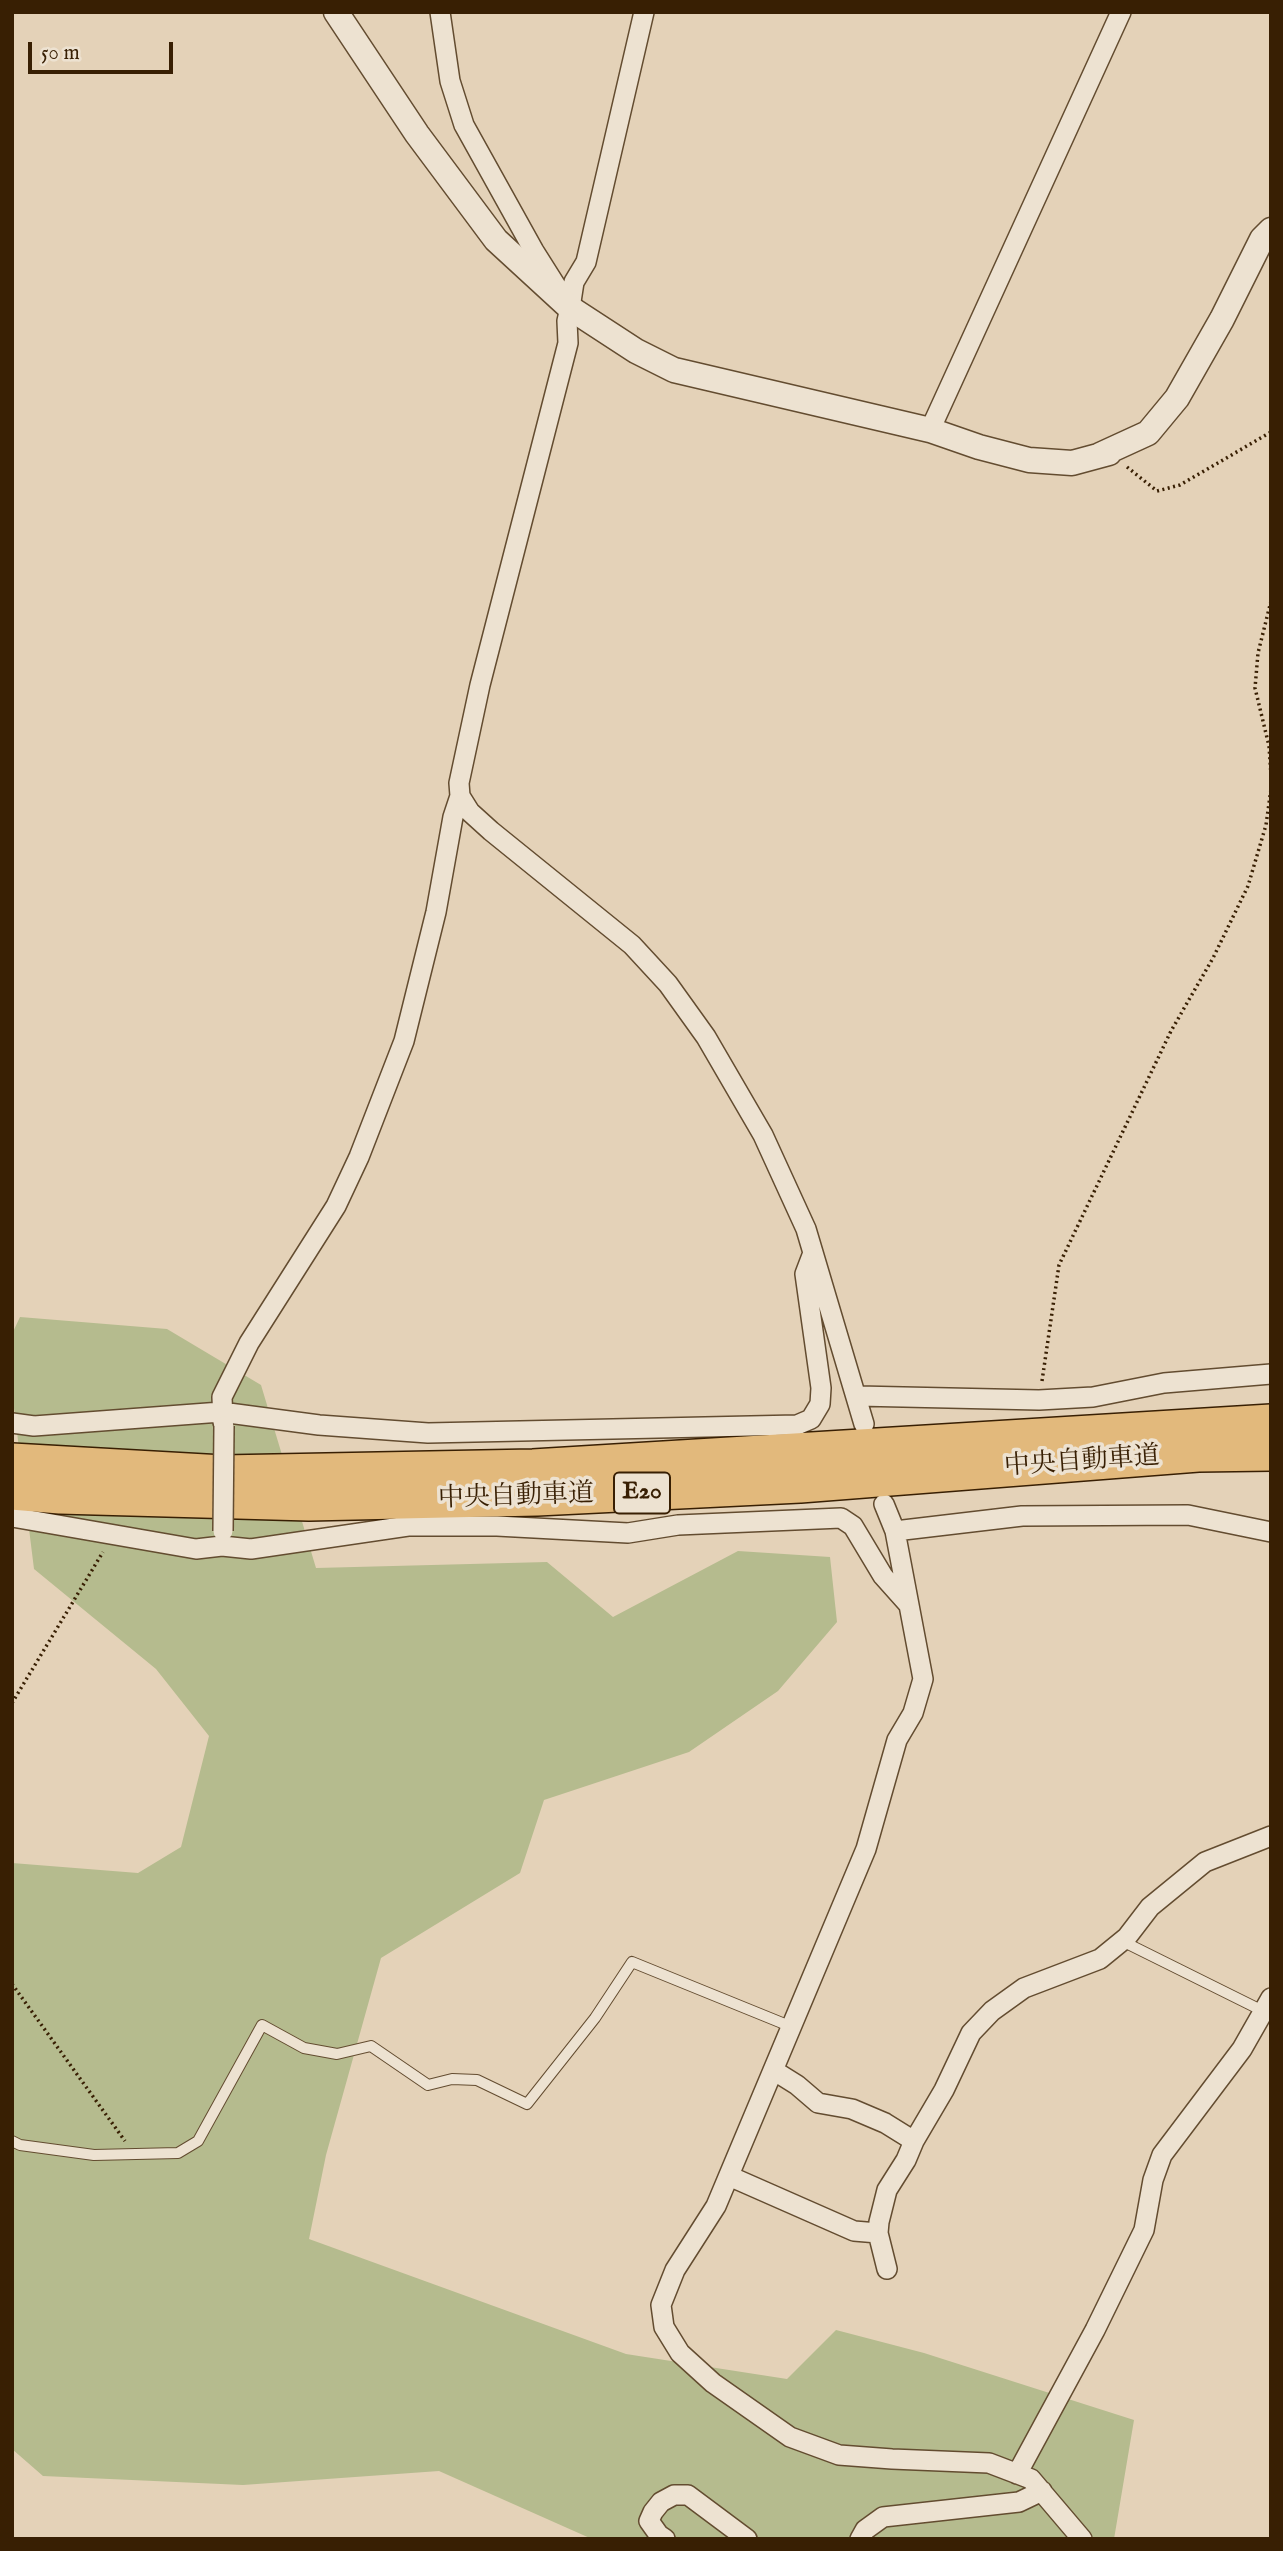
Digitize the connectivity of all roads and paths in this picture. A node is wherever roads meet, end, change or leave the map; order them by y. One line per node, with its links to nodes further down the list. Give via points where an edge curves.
1 (336, 12): 6 (street, via 417,134 496,240)
2 (440, 12): 6 (street, via 450,81 464,125)
3 (644, 12): 6 (street, via 586,262 574,282)
4 (1121, 12): 7 (street)
5 (1271, 230): 9 (street, via 1177,398 1148,433)
6 (570, 308): 7 (street, via 674,370); 13 (street, via 568,343 480,685)
7 (930, 430): 9 (street, via 1029,460 1072,463)
8 (1271, 432): 9 (path, via 1180,485 1157,491)
9 (1104, 454)
10 (1271, 601): 11 (path, via 1255,688)
11 (1271, 775)
12 (1271, 789): 17 (path, via 1248,886 1171,1031 1059,1265)
13 (460, 796): 14 (street, via 491,831 632,945 668,984 706,1037 763,1135); 18 (street, via 404,1041 336,1206 250,1343 222,1397)
14 (813, 1253): 16 (street); 18 (street, via 805,1274 820,1404 811,1419 797,1425 428,1433)
15 (1271, 1374): 17 (street, via 1164,1382 1093,1397)
16 (858, 1396): 17 (street); 21 (street)
17 (1040, 1400)
18 (222, 1419): 20 (street); 30 (street, bridge)
19 (1271, 1422): 23 (highway, 中央自動車道 / E20, via 533,1467 223,1473)
20 (12, 1423)
21 (864, 1424)
22 (1271, 1453): 24 (highway, 中央自動車道 / E20, via 537,1498 309,1503)
23 (12, 1461)
24 (12, 1492)
25 (884, 1504): 27 (street)
26 (12, 1517): 29 (street)
27 (895, 1531): 28 (street, via 1022,1516 1188,1515); 31 (street)
28 (1271, 1532)
29 (114, 1534): 30 (street, via 196,1549); 32 (path)
30 (222, 1538): 31 (street, via 251,1549 408,1526 628,1533 678,1525 841,1518 853,1526 883,1576)
31 (909, 1605): 37 (street, via 922,1679 913,1713 897,1740 866,1849)
32 (12, 1703)
33 (1271, 1836): 34 (street, via 1205,1862 1150,1907)
34 (1122, 1941): 36 (lane); 40 (street, via 1100,1959 1024,1988 992,2011 971,2033)
35 (12, 1984): 41 (path)
36 (1268, 2005): 45 (street, via 1242,2049 1162,2155 1144,2230)
37 (792, 2027): 38 (street); 41 (lane, via 632,1962 595,2018 527,2104 477,2080 452,2079 428,2085 371,2046 337,2054 304,2048 262,2025 198,2141 178,2153)
38 (773, 2070): 40 (street, via 818,2103 852,2109); 42 (street)
39 (12, 2141): 41 (lane, via 94,2155)
40 (914, 2141): 43 (street, via 887,2190)
41 (135, 2154)
42 (729, 2176): 43 (street, via 854,2231); 45 (street, via 716,2207 675,2270 661,2305 664,2327 680,2353 713,2383 790,2437 839,2455 989,2463)
43 (878, 2233): 44 (street)
44 (887, 2269)
45 (1017, 2474): 46 (street, via 1031,2479)
46 (1042, 2491): 49 (street, via 1019,2502 883,2517); 50 (street)
47 (665, 2539): 48 (street, via 649,2521 661,2502 674,2495 688,2495)
48 (747, 2539)
49 (860, 2539)
50 (1082, 2539)

